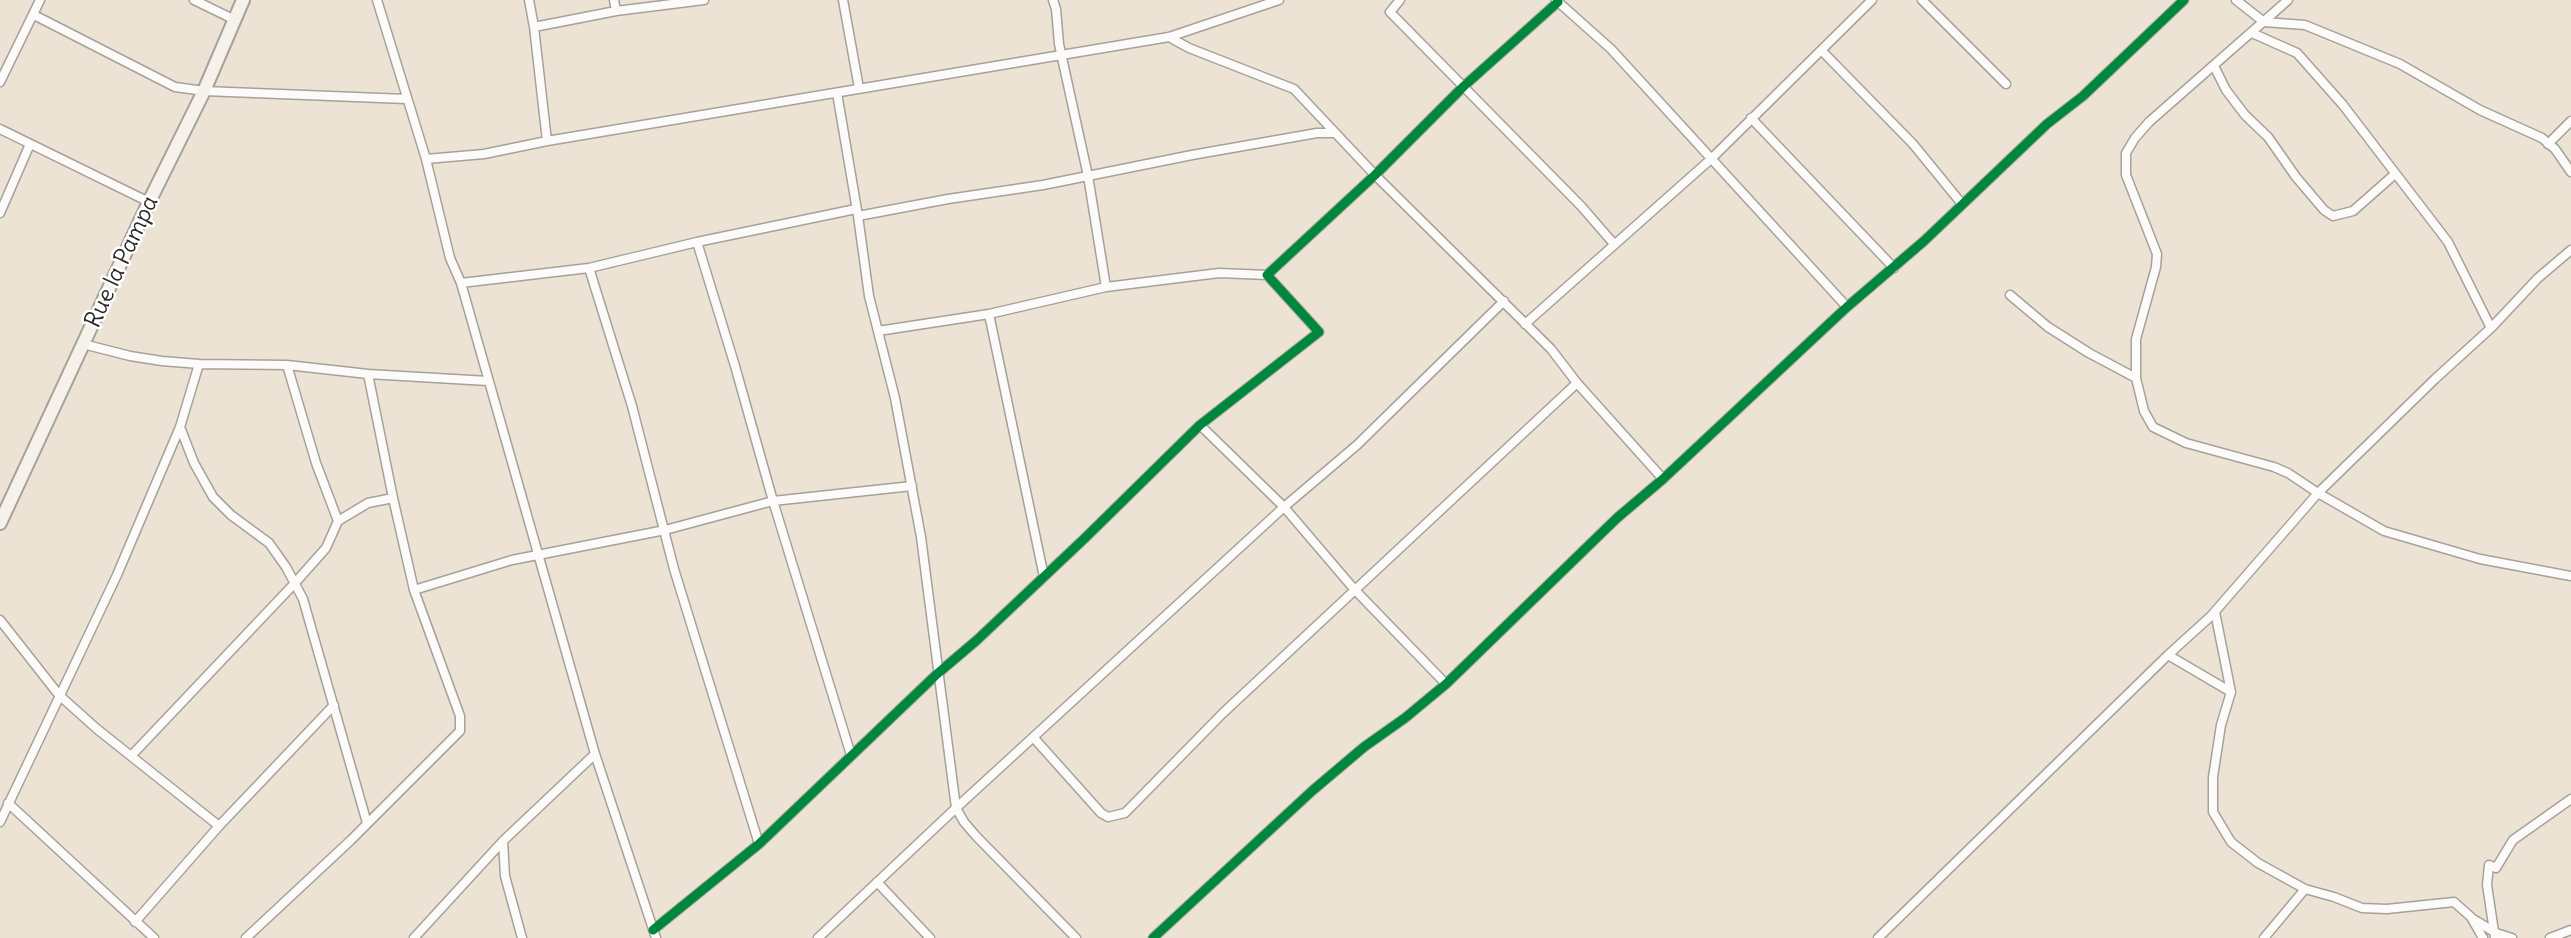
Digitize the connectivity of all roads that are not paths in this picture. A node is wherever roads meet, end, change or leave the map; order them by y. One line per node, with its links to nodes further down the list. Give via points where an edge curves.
1 (40, 0): 20 (street)
2 (194, 0): 21 (street)
3 (243, 0): 21 (street, Rue la Pampa)
4 (377, 0): 35 (street)
5 (529, 0): 23 (street)
6 (614, 0): 19 (street)
7 (704, 0): 19 (street)
8 (843, 0): 32 (street)
9 (1053, 0): 27 (street)
10 (1279, 0): 18 (street)
11 (1400, 0): 31 (street, via 1390,12)
12 (1922, 0): 30 (street)
13 (2184, 0): 50 (street)
14 (2236, 0): 22 (street)
15 (2288, 0): 22 (street)
16 (1557, 1): 31 (street); 44 (street, via 1611,49)
17 (1867, 2): 26 (street)
18 (1264, 4): 25 (street)
19 (616, 11): 23 (street)
20 (34, 15): 29 (street); 33 (street, via 175,87)
21 (233, 19): 33 (street, Rue la Pampa)
22 (2264, 22): 24 (street); 42 (street, via 2305,25 2400,64)
23 (534, 27): 40 (street)
24 (2252, 33): 28 (street); 46 (street, via 2297,53)
25 (1169, 37): 27 (street); 39 (street, via 1294,89)
26 (1822, 51): 36 (street); 50 (street, via 1913,144)
27 (1062, 55): 32 (street); 48 (street)
28 (2214, 66): 46 (street, via 2245,114 2323,210 2333,216 2353,211); 72 (street, via 2149,122 2126,153 2126,175 2157,254 2136,339)
29 (0, 82)
30 (2006, 84)
31 (1464, 86): 47 (street); 54 (street)
32 (859, 88): 34 (street)
33 (204, 91): 35 (street); 49 (street, Rue la Pampa)
34 (837, 93): 40 (street); 52 (street)
35 (406, 99): 43 (street)
36 (1751, 118): 44 (street); 57 (street)
37 (2571, 121): 42 (street)
38 (0, 129): 41 (street)
39 (1333, 133): 47 (street); 48 (street)
40 (547, 141): 43 (street, via 484,154)
41 (30, 144): 49 (street); 51 (street)
42 (2548, 144): 45 (street)
43 (426, 159): 59 (street, via 450,258)
44 (1711, 159): 54 (street); 63 (street)
45 (2571, 172)
46 (2395, 174): 66 (street, via 2448,242)
47 (1375, 175): 58 (street); 62 (street)
48 (1088, 176): 52 (street); 60 (street)
49 (149, 202): 68 (street, Rue la Pampa)
50 (1962, 204): 57 (street)
51 (0, 213)
52 (857, 213): 53 (street); 67 (street)
53 (697, 242): 56 (street); 81 (street)
54 (1614, 244): 65 (street)
55 (2571, 250): 66 (street)
56 (589, 268): 59 (street); 85 (street)
57 (1894, 268): 63 (street)
58 (1267, 275): 60 (street, via 1219,273); 75 (street, via 1319,332)
59 (461, 283): 73 (street)
60 (1106, 287): 64 (street)
61 (2010, 295): 72 (street, via 2048,327)
62 (1504, 301): 65 (street); 82 (street, via 1357,445)
63 (1847, 307): 77 (street)
64 (989, 314): 67 (street); 88 (street)
65 (1525, 324): 74 (street)
66 (2491, 328): 79 (street)
67 (878, 331): 78 (street)
68 (83, 344): 69 (street, via 130,356); 83 (street, Rue la Pampa)
69 (199, 364): 70 (street); 76 (street)
70 (288, 365): 71 (street); 84 (street)
71 (368, 374): 73 (street); 80 (street)
72 (2136, 378): 79 (street, via 2153,427 2186,443 2274,467)
73 (488, 381): 86 (street)
74 (1577, 383): 77 (street); 90 (street)
75 (1200, 425): 82 (street); 88 (street)
76 (180, 426): 89 (street, via 213,497 269,543); 98 (street)
77 (1662, 479): 96 (street)
78 (912, 486): 81 (street); 95 (street)
79 (2318, 494): 87 (street, via 2384,531 2480,559); 92 (street)
80 (393, 498): 84 (street, via 368,503); 91 (street)
81 (773, 501): 85 (street); 103 (street)
82 (1283, 507): 90 (street); 100 (street)
83 (2, 513)
84 (338, 521): 89 (street, via 326,548)
85 (665, 530): 86 (street); 111 (street)
86 (539, 554): 91 (street); 101 (street)
87 (2571, 576)
88 (1044, 577): 95 (street)
89 (294, 584): 99 (street, via 303,599); 102 (street)
90 (1354, 589): 96 (street); 100 (street, via 1125,813 1108,817 1101,813)
91 (414, 590): 108 (street, via 460,716 460,731)
92 (2215, 612): 94 (street); 97 (street)
93 (0, 620): 98 (street)
94 (2168, 655): 97 (street); 127 (street)
95 (937, 674): 103 (street); 106 (street)
96 (1446, 684): 126 (street, via 1312,791)
97 (2231, 692): 113 (street, via 2213,777 2213,812 2231,842)
98 (60, 695): 102 (street); 105 (street)
99 (334, 705): 108 (street); 109 (street)
100 (1033, 737): 106 (street)
101 (595, 754): 110 (street); 117 (street)
102 (132, 755): 109 (street)
103 (851, 755): 111 (street)
104 (2571, 799): 118 (street, via 2513,840 2496,868 2488,865)
105 (8, 803): 107 (street); 115 (street)
106 (956, 808): 112 (street); 125 (street, via 976,836)
107 (0, 822)
108 (366, 823): 119 (street)
109 (219, 826): 115 (street)
110 (503, 841): 121 (street); 122 (street, via 505,876)
111 (759, 845): 117 (street)
112 (877, 882): 123 (street); 124 (street)
113 (2305, 889): 114 (street, via 2362,908 2454,902); 128 (street)
114 (2471, 917): 118 (street); 129 (street)
115 (135, 922): 120 (street)
116 (2571, 930): 131 (street)
117 (655, 934)
118 (2495, 935): 130 (street)
119 (250, 937)
120 (154, 938)
121 (414, 938)
122 (522, 938)
123 (818, 938)
124 (930, 938)
125 (1076, 938)
126 (1153, 938)
127 (1878, 938)
128 (2264, 938)
129 (2483, 938)
130 (2512, 938)
131 (2550, 938)

